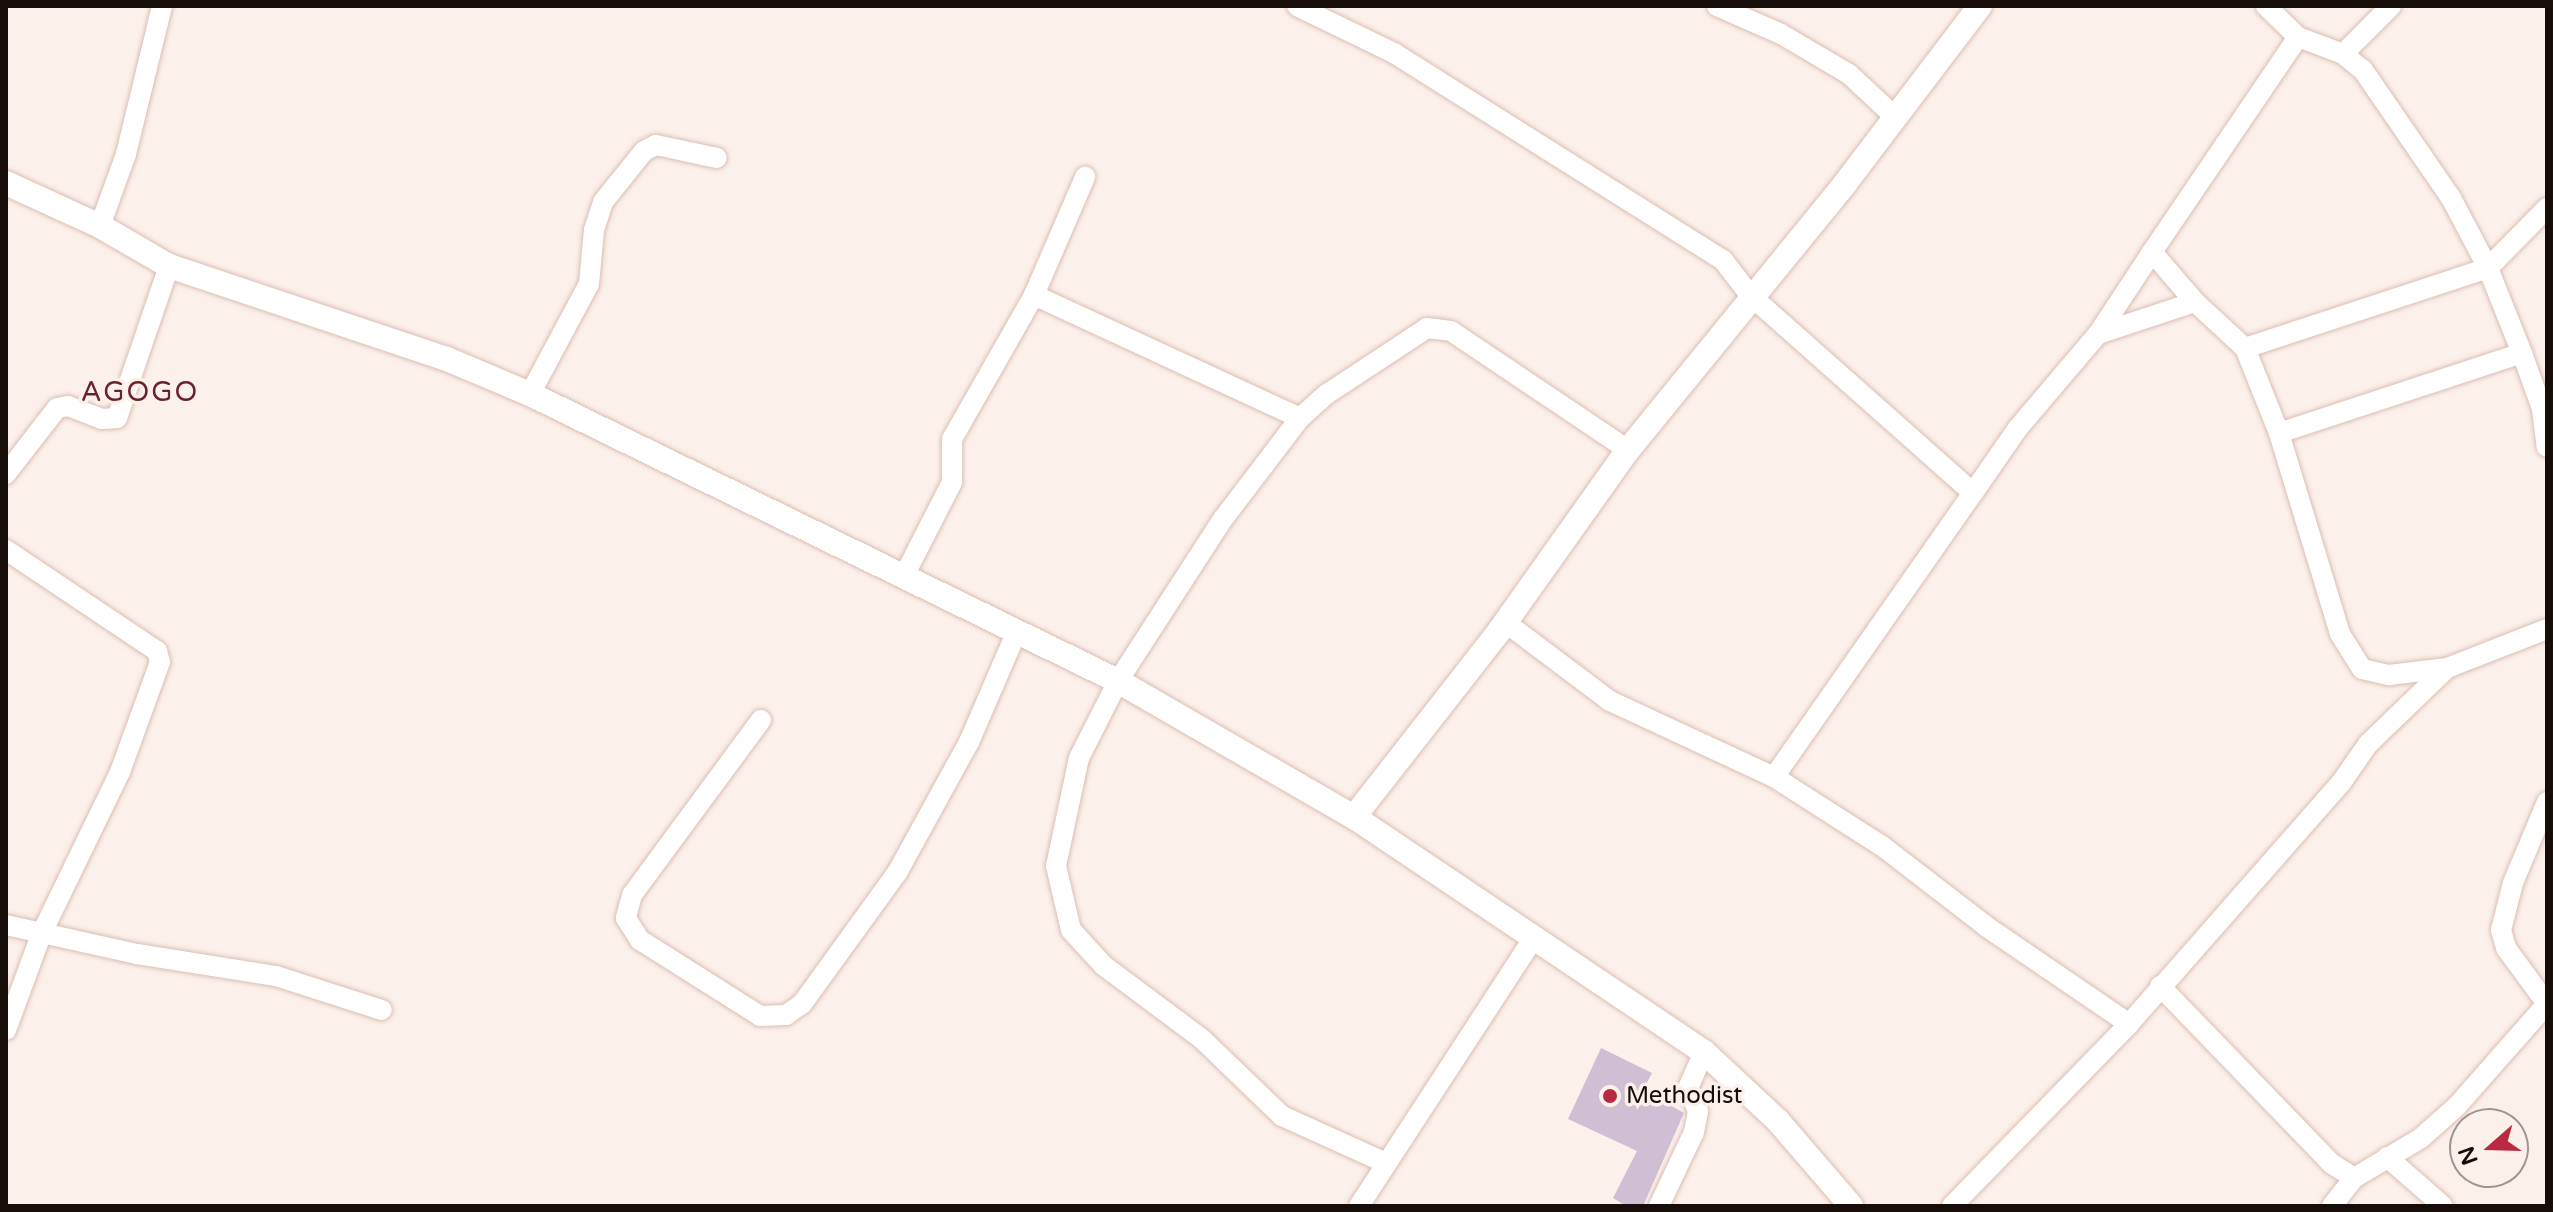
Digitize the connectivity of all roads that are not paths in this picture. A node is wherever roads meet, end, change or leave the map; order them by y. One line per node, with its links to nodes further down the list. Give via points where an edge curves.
1 (162, 6): 14 (street, via 126,154)
2 (1297, 6): 19 (street, via 1394,53 1645,208 1723,260)
3 (1717, 6): 9 (street, via 1781,34 1849,74)
4 (1980, 6): 9 (street)
5 (2266, 6): 7 (street)
6 (2391, 6): 8 (street)
7 (2298, 37): 8 (street); 15 (street)
8 (2343, 54): 17 (street, via 2390,103)
9 (1896, 118): 19 (street)
10 (717, 158): 24 (street, via 656,145 644,151 611,192 594,230 589,284)
11 (1085, 177): 18 (street)
12 (6, 183): 14 (street)
13 (2547, 208): 17 (street)
14 (100, 226): 16 (street)
15 (2152, 252): 20 (street); 21 (street)
16 (169, 266): 24 (street, via 447,359); 29 (street, via 117,418 57,408)
17 (2488, 268): 22 (street); 23 (street)
18 (1034, 295): 25 (street); 32 (street, via 952,439 952,482)
19 (1750, 295): 28 (street); 30 (street)
20 (2195, 302): 21 (street); 22 (street)
21 (2098, 334): 30 (street, via 2018,428)
22 (2245, 348): 26 (street)
23 (2522, 353): 26 (street); 27 (street, via 2542,409)
24 (530, 394): 32 (street)
25 (1300, 418): 28 (street, via 1327,394 1436,325); 37 (street, via 1223,519)
26 (2279, 433): 36 (street, via 2340,634 2362,669 2389,675)
27 (2547, 447)
28 (1628, 450): 33 (street)
29 (6, 474)
30 (1973, 493): 39 (street)
31 (6, 550): 43 (street, via 157,651 160,662 120,772)
32 (904, 576): 34 (street)
33 (1505, 622): 39 (street, via 1610,701); 41 (street)
34 (1017, 631): 37 (street); 38 (street, via 969,742 897,873 802,1004 786,1015 760,1016 640,940 626,918 632,895)
35 (2543, 636): 36 (street)
36 (2447, 668): 45 (street, via 2368,744 2341,783)
37 (1118, 681): 41 (street); 52 (street, via 1079,758 1056,866 1071,930 1104,966 1202,1039 1282,1116)
38 (761, 720)
39 (1774, 777): 48 (street, via 1882,846 1987,927)
40 (2547, 802): 46 (street, via 2513,883 2501,930 2506,948)
41 (1354, 817): 44 (street)
42 (6, 925): 43 (street)
43 (41, 935): 47 (street, via 276,976); 49 (street)
44 (1534, 938): 50 (street); 52 (street)
45 (2160, 986): 48 (street); 53 (street, via 2332,1164)
46 (2547, 1004): 51 (street, via 2457,1106 2421,1138)
47 (382, 1010)
48 (2129, 1024): 57 (street)
49 (6, 1030)
50 (1704, 1052): 55 (street, via 1688,1088 1698,1111 1694,1132); 56 (street, via 1778,1121)
51 (2387, 1157): 53 (street); 59 (street)
52 (1386, 1163): 54 (street)
53 (2354, 1178): 58 (street)
54 (1359, 1206)
55 (1659, 1206)
56 (1851, 1206)
57 (1952, 1206)
58 (2332, 1206)
59 (2443, 1206)

